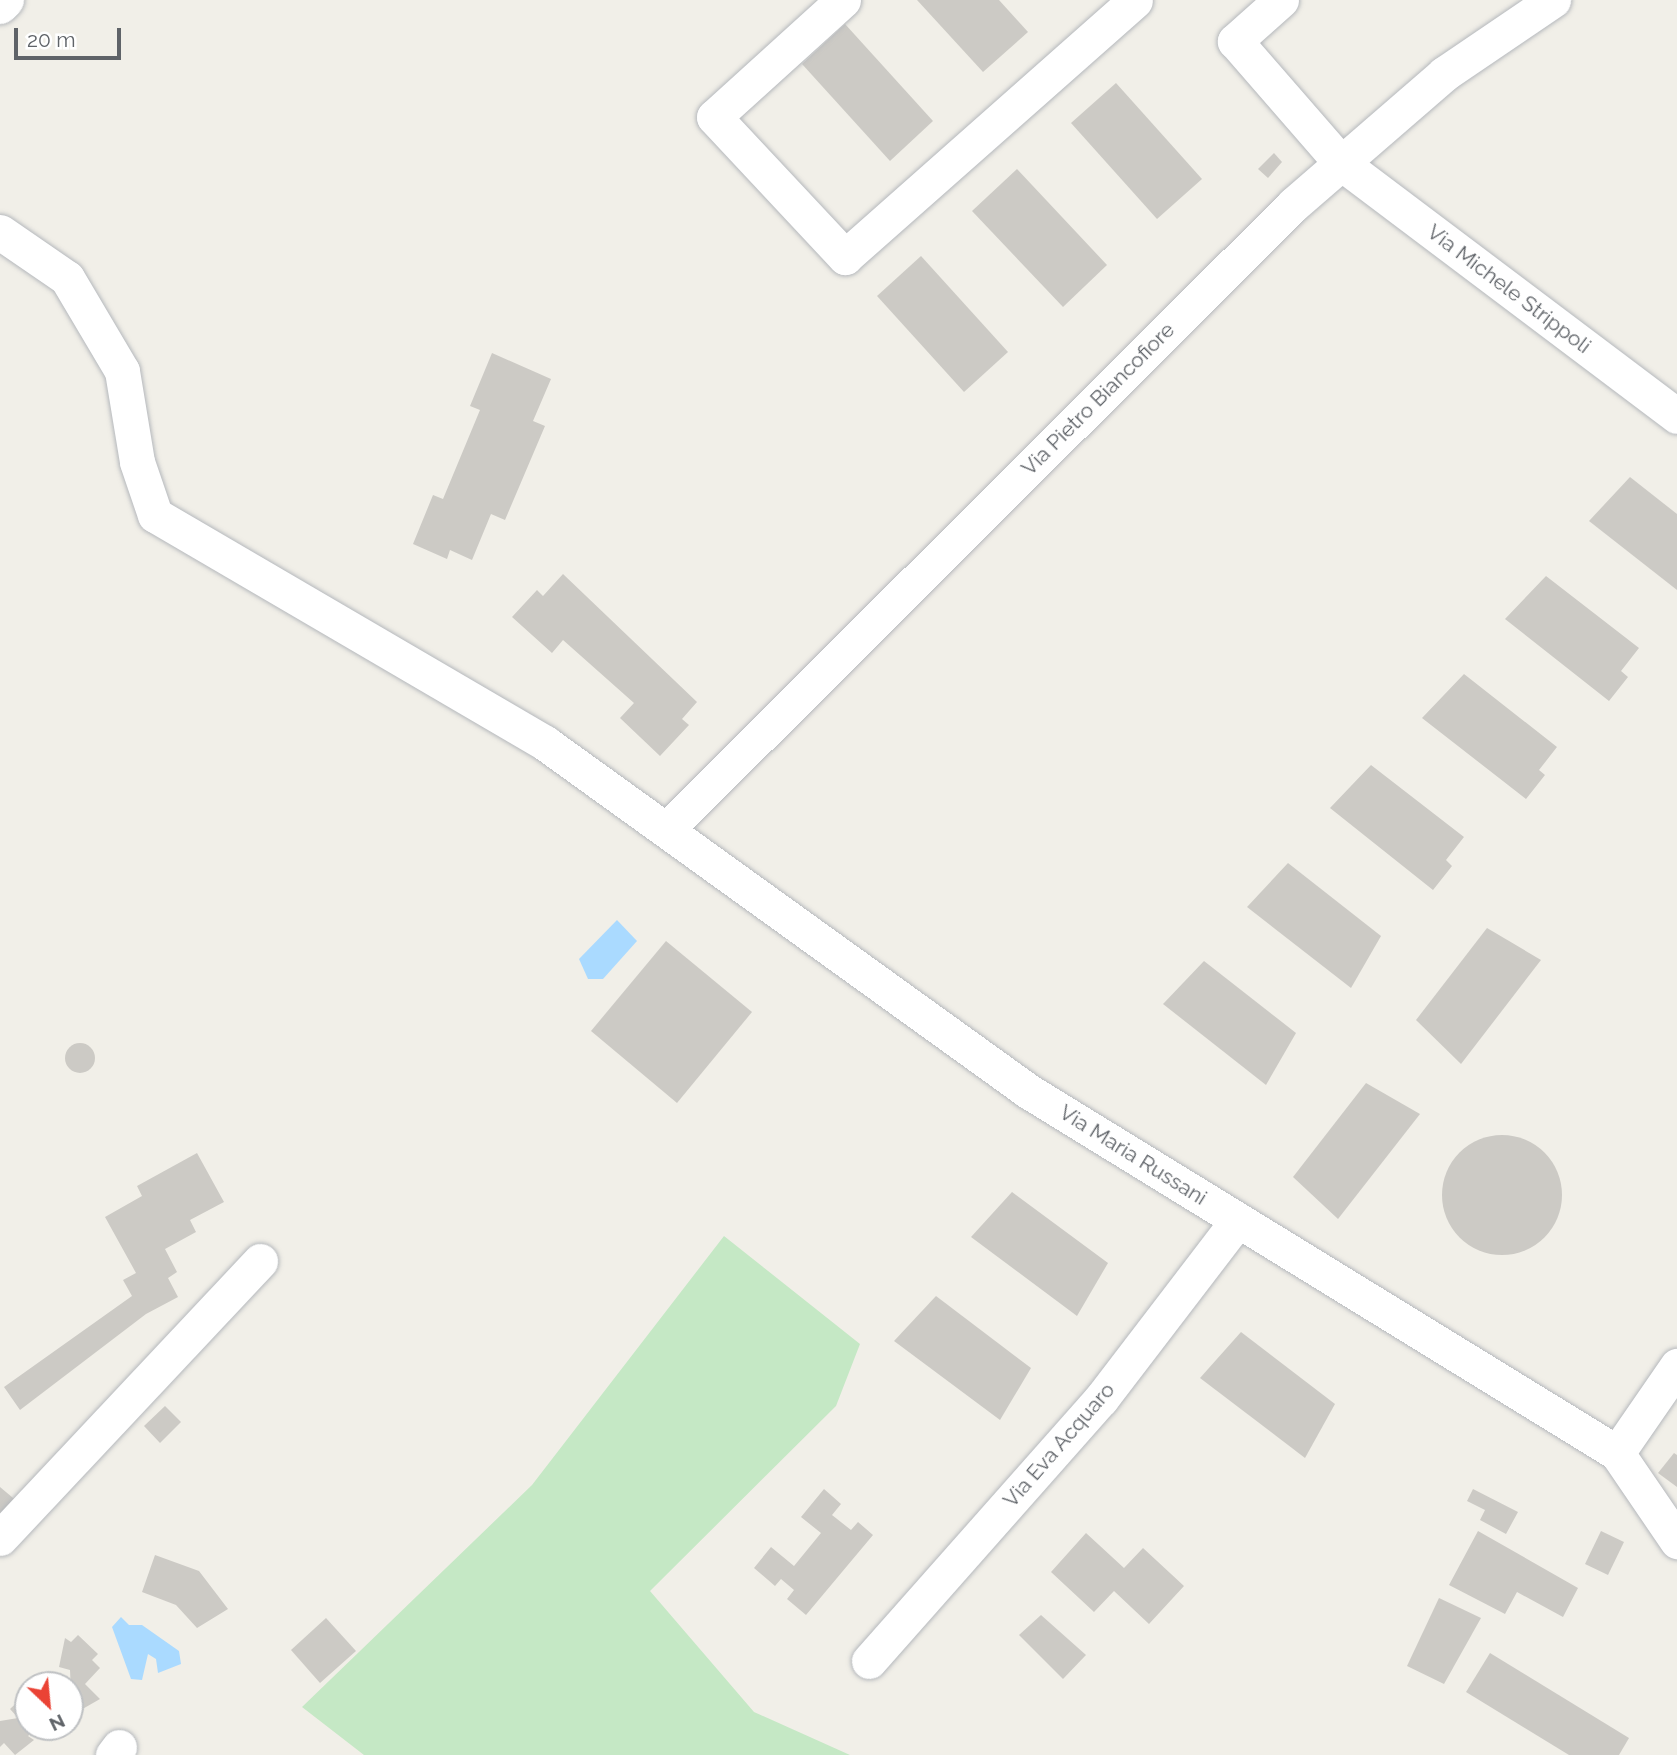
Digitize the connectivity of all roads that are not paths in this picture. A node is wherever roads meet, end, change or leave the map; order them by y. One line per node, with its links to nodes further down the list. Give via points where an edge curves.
1 (5, 0): 5 (street)
2 (843, 0): 3 (street, via 714,117 845,257)
3 (1135, 0)
4 (1553, 0): 7 (street, Via Pietro Biancofiore, via 1444,74)
5 (0, 5)
6 (1260, 7): 7 (street, Via Michele Strippoli, via 1235,41)
7 (1340, 162): 9 (street, Via Michele Strippoli); 10 (street, Via Pietro Biancofiore)
8 (0, 232): 10 (street, Via Maria Russani, via 67,278 122,371 137,462 155,515 545,743)
9 (1677, 416)
10 (669, 827): 11 (street, Via Maria Russani, via 1028,1091)
11 (1238, 1220): 14 (street, Via Maria Russani); 17 (street, Via Eva Acquaro, via 1101,1399)
12 (261, 1261): 15 (street)
13 (1677, 1366): 14 (street)
14 (1618, 1453): 16 (street)
15 (0, 1538)
16 (1677, 1541)
17 (869, 1661)

